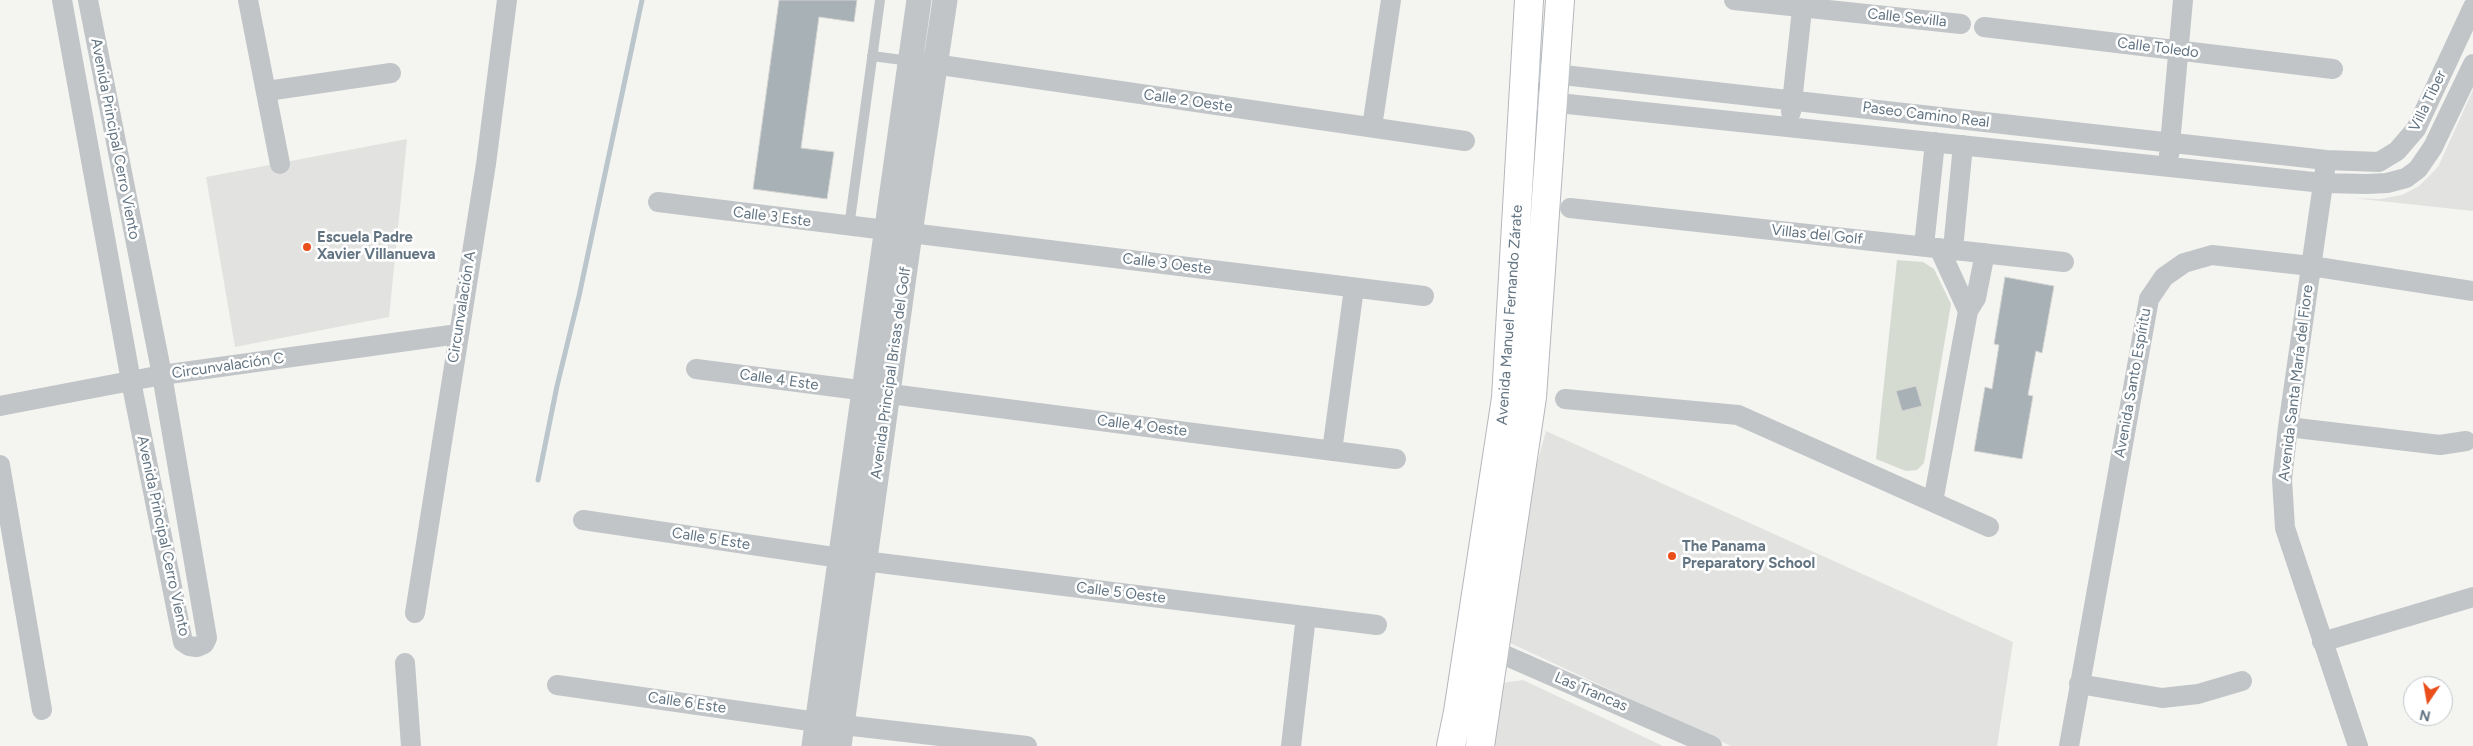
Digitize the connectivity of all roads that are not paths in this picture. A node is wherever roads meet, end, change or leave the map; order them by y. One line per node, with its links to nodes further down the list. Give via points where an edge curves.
1 (62, 0): 56 (street, Avenida Principal Cerro Viento)
2 (88, 0): 55 (street, Avenida Principal Cerro Viento)
3 (248, 0): 26 (street)
4 (507, 0): 53 (street, Circunvalación A, via 486,164)
5 (880, 0): 18 (lane)
6 (919, 0): 19 (street, Avenida Principal Brisas del Golf)
7 (945, 0): 20 (street, Avenida Principal Brisas del Golf)
8 (1391, 0): 30 (street)
9 (1529, 0): 23 (main road, Avenida Manuel Fernando Zárate)
10 (1560, 0): 24 (main road, Avenida Manuel Fernando Zárate)
11 (1734, 0): 13 (street, Calle Sevilla)
12 (2183, 0): 17 (street)
13 (1802, 4): 15 (street, Calle Sevilla); 27 (street)
14 (2473, 7): 36 (street, Villa Tiber, via 2416,129 2406,143 2379,162)
15 (1961, 24)
16 (1984, 27): 17 (street, Calle Toledo)
17 (2178, 51): 22 (street, Calle Toledo); 34 (street)
18 (872, 56): 19 (lane); 42 (lane)
19 (910, 61): 20 (street, Calle 2 Oeste); 43 (street, Avenida Principal Brisas del Golf)
20 (936, 64): 30 (street, Calle 2 Oeste); 44 (street, Avenida Principal Brisas del Golf)
21 (2473, 64): 39 (street, Villa Tiber, via 2433,148 2418,169 2406,178 2387,183)
22 (2332, 69)
23 (1527, 71): 24 (street, Paseo Camino Real); 28 (main road, Avenida Manuel Fernando Zárate)
24 (1554, 72): 27 (street, Paseo Camino Real); 29 (main road, Avenida Manuel Fernando Zárate)
25 (391, 73): 26 (street)
26 (266, 91): 37 (street)
27 (1792, 99): 31 (street); 34 (street, Paseo Camino Real)
28 (1524, 100): 29 (street, Paseo Camino Real); 76 (main road, Avenida Manuel Fernando Zárate, via 1506,398)
29 (1553, 103): 31 (street, Paseo Camino Real); 76 (main road, Avenida Manuel Fernando Zárate, via 1532,397)
30 (1372, 127): 32 (street, Calle 2 Oeste)
31 (1791, 128): 33 (street, Paseo Camino Real)
32 (1465, 140)
33 (1935, 142): 35 (street, Paseo Camino Real); 45 (street)
34 (2170, 142): 36 (street, Paseo Camino Real); 38 (street)
35 (1964, 145): 38 (street, Paseo Camino Real); 45 (street)
36 (2326, 160): 39 (street, Avenida Santa María del Fiore)
37 (280, 164)
38 (2168, 166): 39 (street, Paseo Camino Real)
39 (2323, 183): 48 (street, Avenida Santa María del Fiore)
40 (658, 202): 42 (street, Calle 3 Este)
41 (1570, 208): 45 (street, Villas del Golf)
42 (850, 227): 43 (street, Calle 3 Este)
43 (885, 231): 44 (street, Calle 3 Oeste); 57 (street, Avenida Principal Brisas del Golf)
44 (910, 233): 49 (street, Calle 3 Oeste); 58 (street, Avenida Principal Brisas del Golf)
45 (1938, 248): 46 (street, Villas del Golf); 52 (street)
46 (1985, 253): 47 (street, Villas del Golf); 52 (street, via 1976,298)
47 (2064, 262)
48 (2311, 266): 50 (street, Avenida Santo Espíritu); 61 (street, Avenida Santa María del Fiore); 79 (street, Avenida Santo Espíritu, via 2212,255 2184,263 2164,277 2149,299)
49 (1354, 288): 51 (street, Calle 3 Oeste); 63 (street)
50 (2473, 291)
51 (1424, 296)
52 (1968, 311): 66 (street)
53 (458, 334): 55 (street, Circunvalación C); 72 (street, Circunvalación A)
54 (696, 369): 57 (street, Calle 4 Este)
55 (162, 375): 56 (street, Circunvalación C); 56 (street, Avenida Principal Cerro Viento, via 207,638 197,647 183,642)
56 (131, 381): 60 (street, Circunvalación C)
57 (863, 391): 58 (street, Calle 4 Este); 69 (street, Avenida Principal Brisas del Golf)
58 (889, 393): 63 (street, Calle 4 Oeste); 70 (street, Avenida Principal Brisas del Golf)
59 (1565, 400): 66 (street, via 1738,415)
60 (0, 406)
61 (2288, 427): 62 (street, via 2440,445); 75 (street, Avenida Santa María del Fiore, via 2282,479 2284,528)
62 (2466, 441)
63 (1332, 450): 64 (street, Calle 4 Oeste)
64 (1396, 459)
65 (0, 465): 81 (street)
66 (1933, 502): 68 (street)
67 (583, 520): 69 (street, Calle 5 Este)
68 (1989, 527)
69 (840, 558): 70 (street, Calle 5 Este); 82 (street, Avenida Principal Brisas del Golf)
70 (866, 561): 73 (street, Calle 5 Oeste); 83 (street, Avenida Principal Brisas del Golf)
71 (2473, 597): 75 (street)
72 (415, 613)
73 (1306, 616): 74 (street, Calle 5 Oeste); 87 (street)
74 (1376, 625)
75 (2322, 642): 92 (street, Avenida Santa María del Fiore)
76 (1480, 649): 88 (main road, Avenida Manuel Fernando Zárate); 89 (main road, Avenida Manuel Fernando Zárate); 90 (street, Las Trancas)
77 (405, 663): 84 (street)
78 (2242, 681): 79 (street, via 2198,694 2162,698)
79 (2079, 684): 91 (street, Avenida Santo Espíritu)
80 (557, 685): 82 (street, Calle 6 Este)
81 (42, 710)
82 (817, 722): 83 (street, Calle 6 Este); 85 (street, Avenida Principal Brisas del Golf)
83 (841, 735): 86 (street, Calle 6 Este)
84 (410, 746)
85 (814, 746)
86 (1027, 746)
87 (1291, 746)
88 (1450, 746)
89 (1480, 746)
90 (1712, 746)
91 (2069, 746)
92 (2358, 746)

